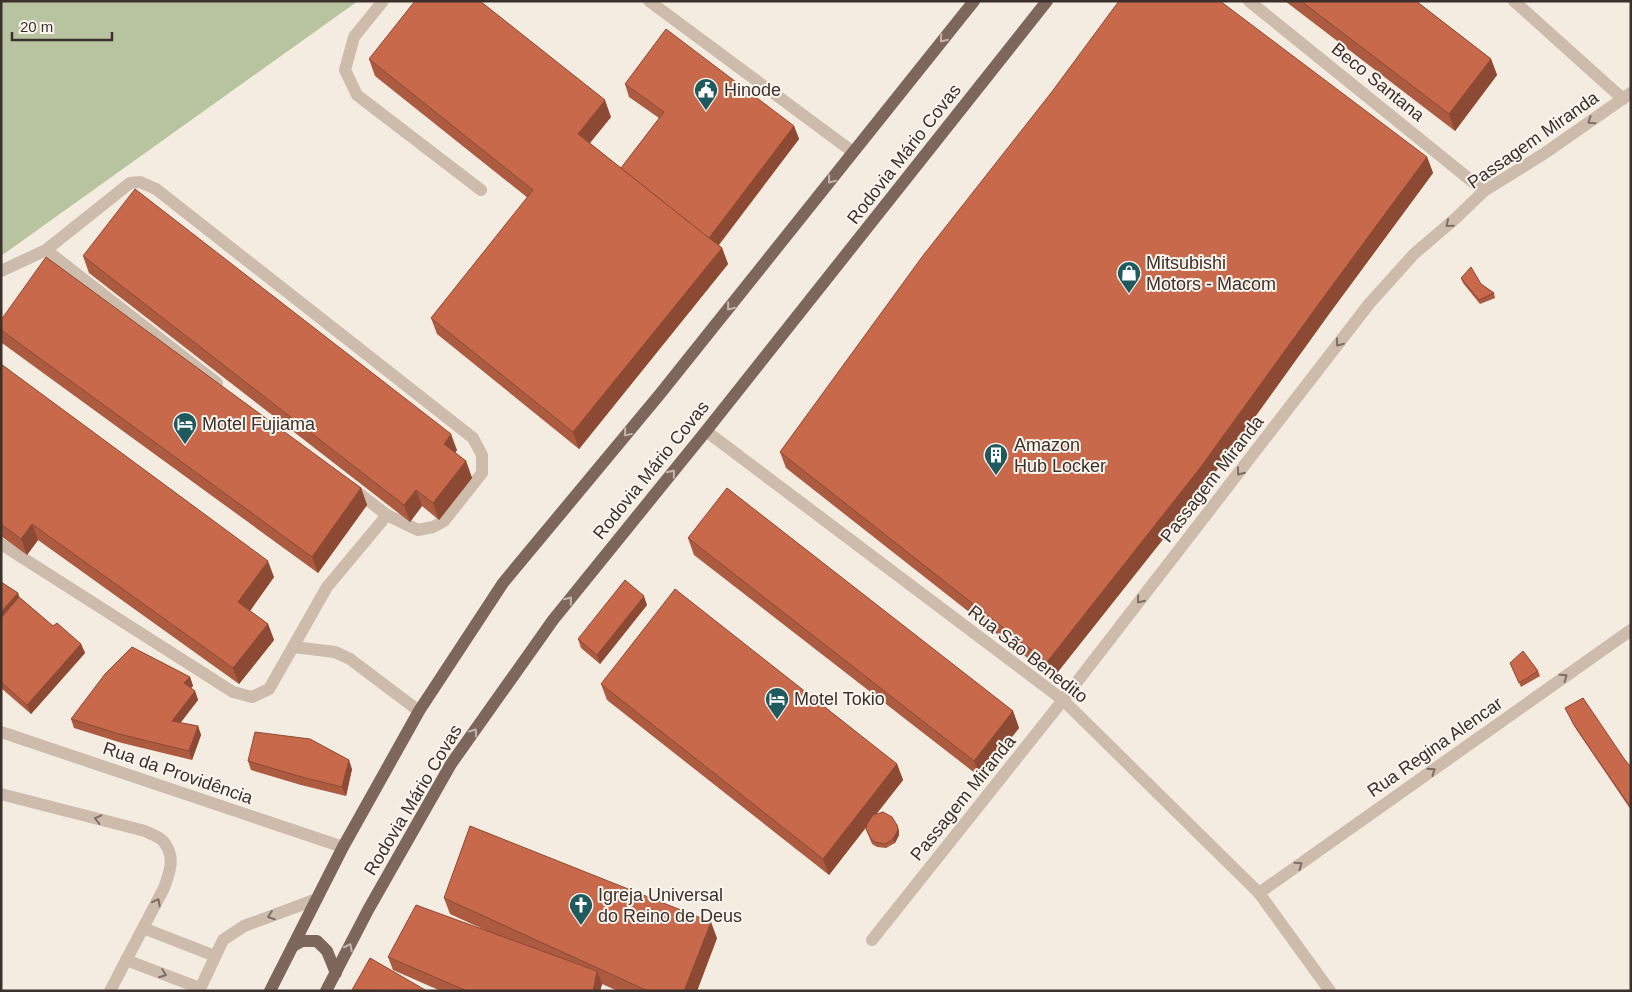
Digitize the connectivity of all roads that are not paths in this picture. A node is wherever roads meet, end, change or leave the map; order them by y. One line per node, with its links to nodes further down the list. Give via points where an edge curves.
1 (383, 1): 9 (street, via 354,37 345,70 357,95)
2 (649, 1): 8 (street)
3 (974, 1): 8 (main road, Rodovia Mário Covas, one-way to 8)
4 (1047, 1): 14 (main road, Rodovia Mário Covas)
5 (1249, 1): 10 (street, Beco Santana)
6 (1514, 1): 7 (street)
7 (1627, 96): 10 (street, Passagem Miranda, one-way to 10)
8 (853, 152): 21 (main road, Rodovia Mário Covas, one-way to 21, via 660,394 503,583)
9 (481, 190)
10 (1484, 191): 20 (street, Passagem Miranda, one-way to 20, via 1414,254 1369,304)
11 (46, 250): 12 (street); 13 (street); 16 (street, via 130,183 140,182 156,189 473,438 482,455 482,473 444,521 418,530)
12 (1, 271)
13 (224, 389)
14 (706, 431): 20 (street, Rua São Benedito); 32 (main road, Rodovia Mário Covas, one-way to 14, via 368,910 452,764 553,620)
15 (341, 479): 16 (street)
16 (387, 516): 19 (street, via 327,587)
17 (1, 544): 19 (street, via 233,692 252,697 269,689)
18 (1631, 630): 25 (street, Rua Regina Alencar, one-way to 18)
19 (294, 647): 21 (street, via 335,652 350,659)
20 (1063, 700): 25 (street, Rua São Benedito); 28 (street, Passagem Miranda)
21 (419, 711): 24 (main road, Rodovia Mário Covas)
22 (1, 732): 24 (street, Rua da Providência)
23 (1, 794): 27 (street, one-way to 23, via 171,871 171,855 163,840 146,831)
24 (342, 847): 26 (main road, Rodovia Mário Covas)
25 (1259, 893): 37 (street, Rua São Benedito)
26 (317, 899): 29 (main road, Rodovia Mário Covas); 30 (street, one-way to 30, via 244,926 223,940)
27 (143, 928): 30 (street); 31 (street)
28 (872, 940)
29 (293, 946): 32 (main road, via 302,941 317,941 327,951); 35 (main road, Rodovia Mário Covas)
30 (215, 956): 33 (street)
31 (126, 960): 33 (street, one-way to 33); 34 (street)
32 (336, 973): 36 (main road, Rodovia Mário Covas)
33 (199, 990)
34 (110, 991)
35 (270, 991)
36 (326, 991)
37 (1330, 991)

